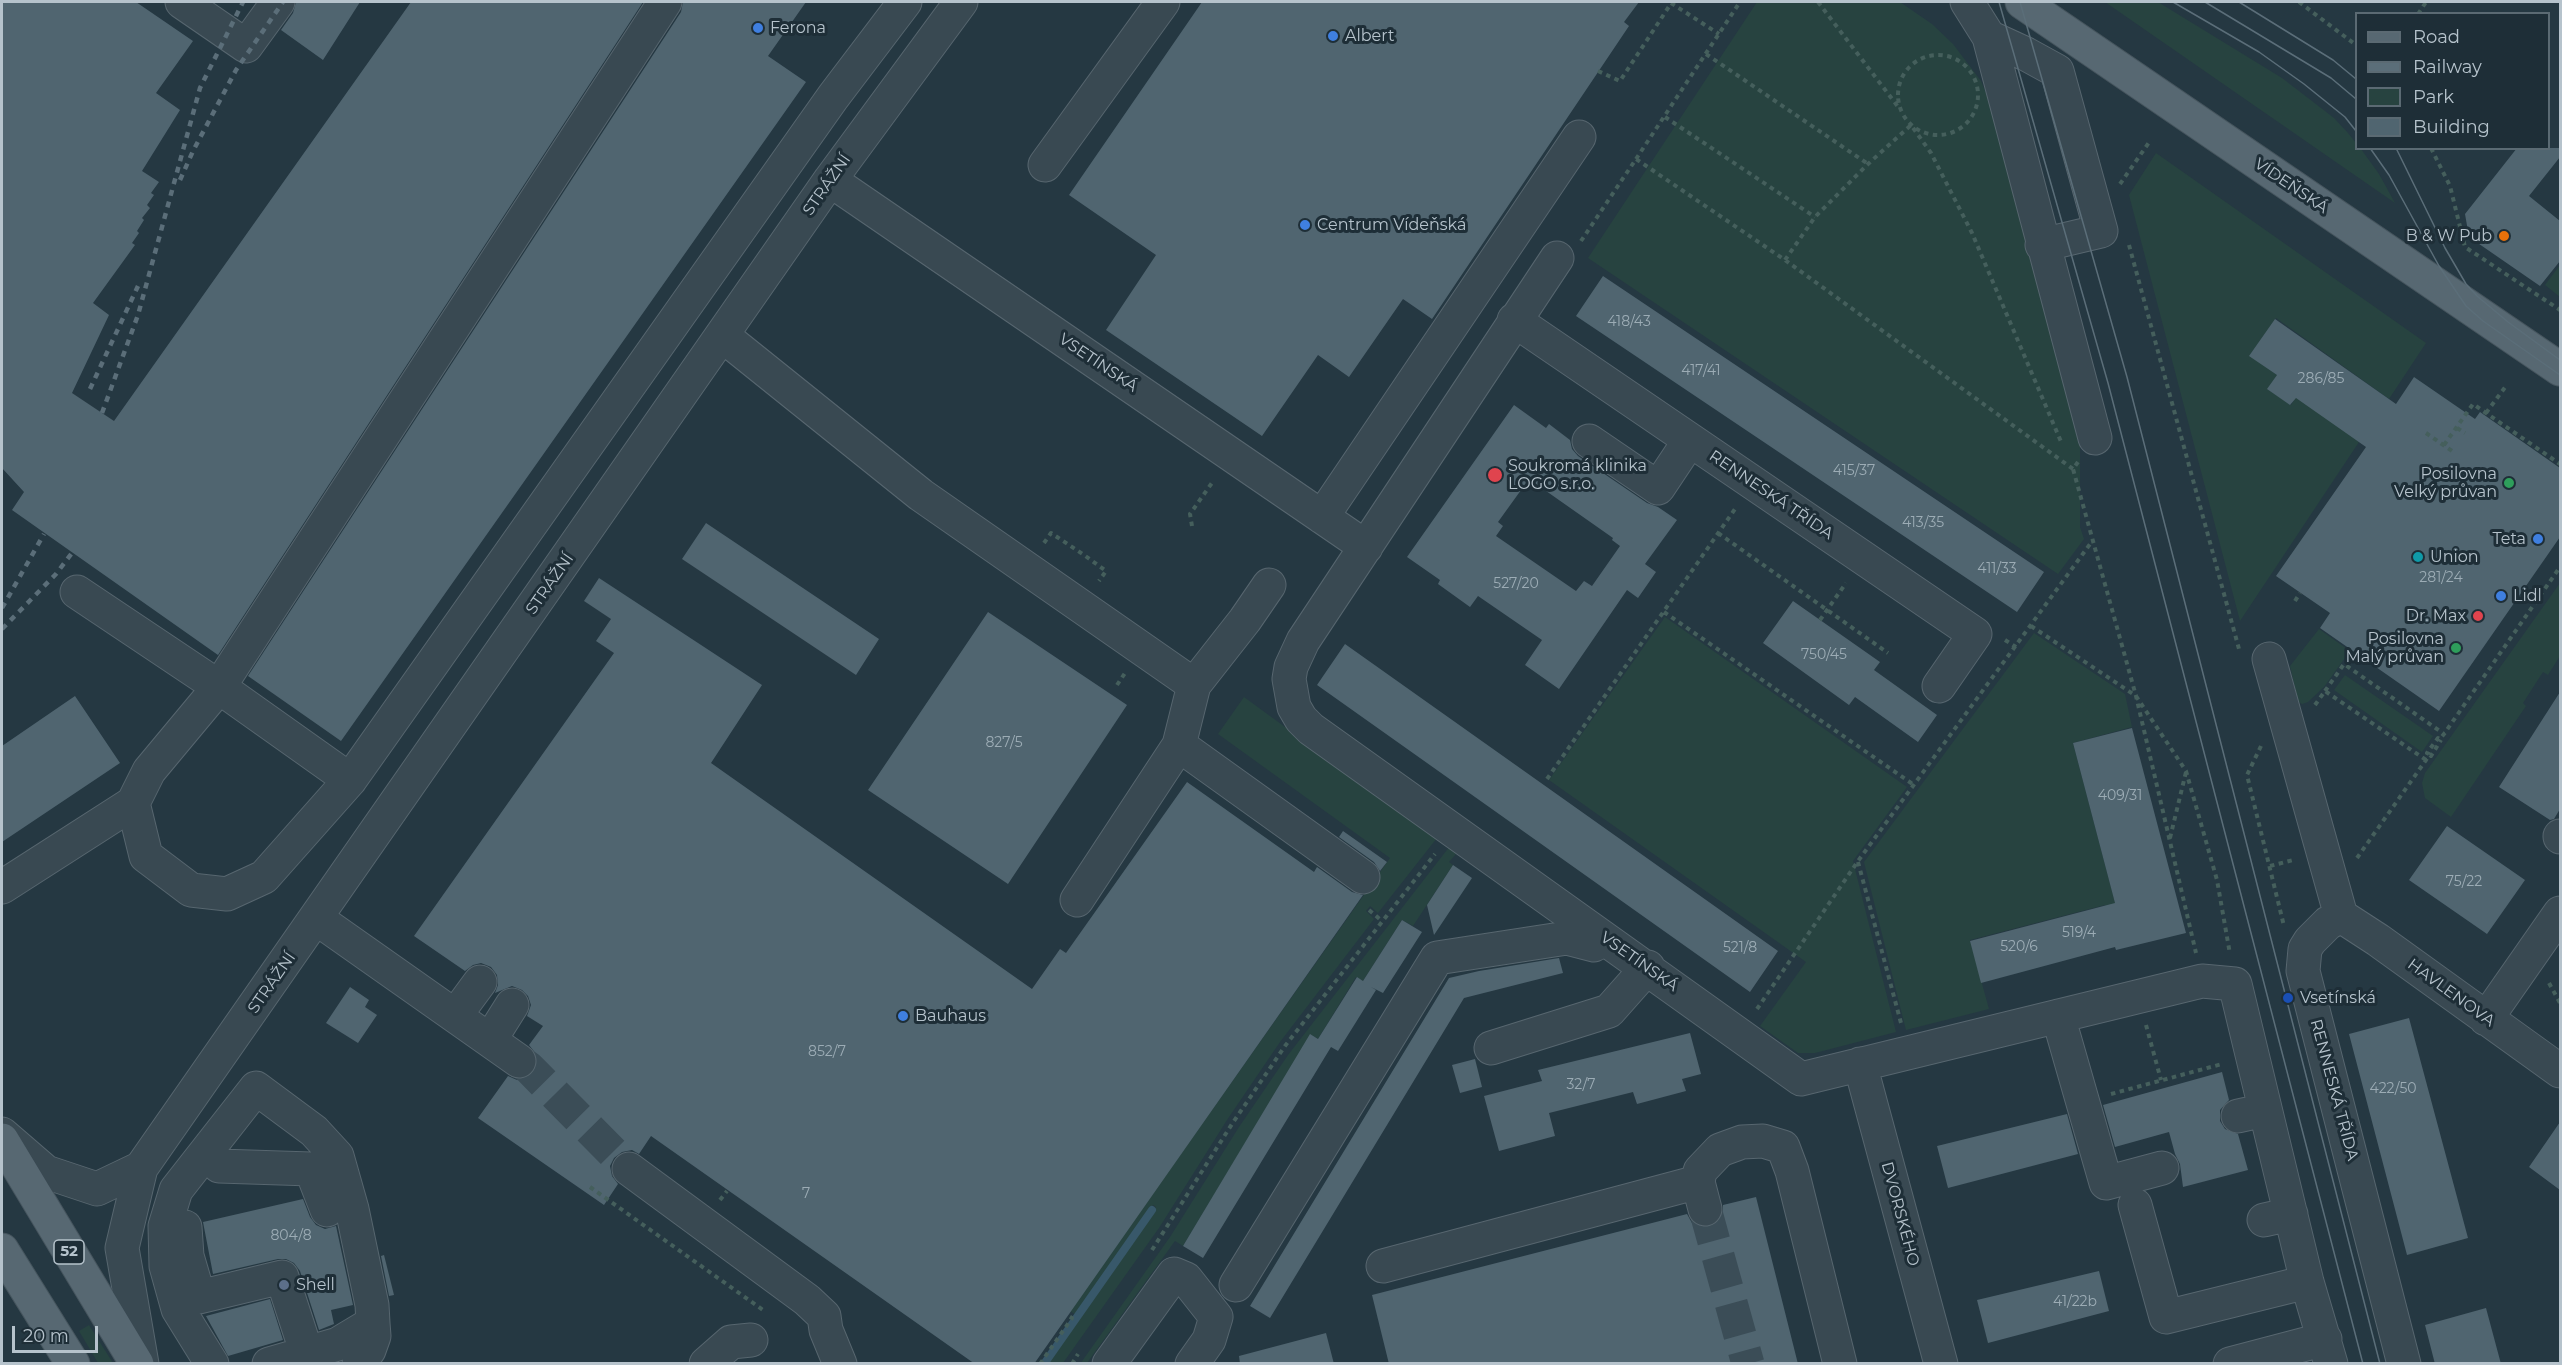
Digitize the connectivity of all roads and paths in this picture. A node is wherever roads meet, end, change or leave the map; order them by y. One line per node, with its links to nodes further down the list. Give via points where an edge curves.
1 (182, 2): 2 (street, via 246,46)
2 (278, 2)
3 (665, 2): 77 (street)
4 (905, 2): 87 (street)
5 (961, 2): 29 (street, STRÁŽNÍ)
6 (1163, 2): 28 (street)
7 (1671, 2): 13 (path); 18 (path, via 1620,81)
8 (1740, 2): 13 (path)
9 (1818, 2): 20 (path)
10 (1967, 2): 14 (street)
11 (2299, 2): 15 (path)
12 (2036, 7): 16 (main road, VÍDEŇSKÁ)
13 (1719, 34): 17 (path)
14 (1989, 37): 19 (street); 33 (street)
15 (2355, 44)
16 (2087, 46): 19 (street); 39 (main road, VÍDEŇSKÁ)
17 (1706, 54): 21 (path); 27 (path)
18 (1598, 71)
19 (2057, 71): 30 (street)
20 (1904, 114): 22 (path); 22 (path, via 1899,101 1903,75 1924,57 1946,56 1973,74 1977,85 1976,108 1962,127 1937,135)
21 (1665, 117): 26 (path); 31 (path)
22 (1911, 125): 27 (path); 49 (path, via 1931,153 1972,233)
23 (1579, 137): 56 (street)
24 (2150, 141): 30 (path)
25 (2432, 150): 36 (path, via 2450,186 2465,247)
26 (1636, 159): 34 (path); 35 (path)
27 (1868, 164): 31 (path)
28 (1045, 165)
29 (830, 180): 38 (street, STRÁŽNÍ); 56 (street, VSETÍNSKÁ)
30 (2104, 196): 33 (street, via 2101,231)
31 (1815, 217): 35 (path)
32 (2127, 238): 74 (path)
33 (2042, 245): 45 (street)
34 (1567, 253): 37 (street, VSETÍNSKÁ)
35 (1785, 260): 53 (path)
36 (2560, 310)
37 (1514, 320): 46 (street, RENNESKÁ TŘÍDA); 60 (street, VSETÍNSKÁ)
38 (723, 336): 75 (street, via 921,495); 102 (street, STRÁŽNÍ)
39 (2560, 369)
40 (2506, 386): 41 (path)
41 (2486, 413): 42 (path, via 2473,404); 52 (path)
42 (2457, 428): 44 (path); 48 (path)
43 (2426, 433): 48 (path)
44 (2465, 433)
45 (2095, 438): 53 (path)
46 (1690, 440): 47 (street, via 1658,488); 61 (street, RENNESKÁ TŘÍDA)
47 (1589, 441)
48 (2444, 445): 50 (path)
49 (2064, 447)
50 (2452, 451)
51 (2068, 458): 53 (path)
52 (2560, 464)
53 (2073, 469): 59 (path)
54 (1214, 481): 57 (path, via 1190,514)
55 (1741, 501): 58 (path)
56 (1322, 517): 60 (street, VSETÍNSKÁ)
57 (1192, 526)
58 (1718, 533): 67 (path); 68 (path)
59 (2093, 539): 70 (path); 79 (path)
60 (1366, 547): 90 (street, VSETÍNSKÁ, via 1303,641 1291,667 1294,707 1311,729)
61 (1864, 558): 67 (path); 76 (street, RENNESKÁ TŘÍDA, via 1975,634)
62 (2560, 567): 81 (path)
63 (1269, 585): 75 (street)
64 (77, 592): 77 (street)
65 (2300, 593): 66 (path)
66 (2295, 601)
67 (1827, 610): 69 (path); 73 (path)
68 (1664, 612): 86 (path); 88 (path)
69 (1820, 620)
70 (2031, 626): 72 (path); 79 (path)
71 (1998, 636): 72 (path)
72 (2016, 647): 88 (path)
73 (1888, 653)
74 (2254, 657): 96 (street)
75 (1194, 685): 83 (street)
76 (1939, 686)
77 (219, 687): 87 (street); 89 (street, via 148,771)
78 (2325, 691): 80 (path); 81 (path, via 2344,664); 84 (path)
79 (2136, 696): 85 (path); 91 (path)
80 (2309, 714)
81 (2444, 734): 84 (path, via 2427,753 2430,754)
82 (2265, 737): 94 (path, via 2247,775)
83 (1179, 745): 95 (street); 98 (street)
84 (2426, 760): 96 (path, via 2347,872)
85 (2186, 771): 91 (path); 109 (path, via 2217,880)
86 (1547, 779)
87 (350, 780): 89 (street, via 264,877 227,894 191,890 146,856)
88 (1914, 785): 93 (path)
89 (133, 804): 97 (street)
90 (1454, 831): 103 (path); 105 (street, VSETÍNSKÁ)
91 (2169, 839): 107 (path)
92 (2305, 857): 94 (path)
93 (1858, 861): 115 (path); 119 (path)
94 (2270, 866): 104 (path)
95 (1363, 877)
96 (2332, 881): 101 (street)
97 (2, 887)
98 (1077, 900)
99 (1369, 910): 103 (path)
100 (2560, 913): 114 (street)
101 (2341, 916): 114 (street, HAVLENOVA); 161 (street, RENNESKÁ TŘÍDA, via 2310,941 2305,949 2303,971)
102 (316, 918): 111 (street); 118 (street, STRÁŽNÍ)
103 (1382, 921): 137 (path, via 1285,1046)
104 (2285, 931)
105 (1601, 936): 106 (street, VSETÍNSKÁ); 140 (street, via 1594,945 1567,938 1437,958)
106 (1648, 967): 115 (street, VSETÍNSKÁ); 117 (street, via 1609,1011)
107 (2202, 981): 109 (street); 112 (street, VSETÍNSKÁ)
108 (480, 982): 111 (street)
109 (2235, 984): 139 (street, via 2252,1113 2277,1217)
110 (513, 1005): 116 (street)
111 (455, 1016): 116 (street)
112 (2058, 1016): 119 (street, VSETÍNSKÁ); 126 (street)
113 (2144, 1017): 124 (path)
114 (2486, 1019): 123 (street, HAVLENOVA)
115 (1739, 1035): 121 (street, VSETÍNSKÁ, via 1801,1078)
116 (490, 1040): 120 (street)
117 (1491, 1048)
118 (225, 1050): 125 (street); 130 (street, STRÁŽNÍ)
119 (1908, 1051): 121 (street, VSETÍNSKÁ)
120 (519, 1061)
121 (1860, 1064): 159 (street, DVORSKÉHO)
122 (2223, 1064): 124 (path)
123 (2560, 1071)
124 (2161, 1080): 126 (path)
125 (256, 1088): 129 (street, via 258,1113); 142 (street, via 314,1131 337,1156 352,1209); 150 (street, via 176,1190 165,1226 166,1266 178,1309)
126 (2081, 1102): 131 (street, via 2106,1183)
127 (2, 1134): 130 (street, STRÁŽNÍ, via 46,1172 97,1189)
128 (2, 1140): 148 (main road, 52)
129 (219, 1166): 135 (street, via 311,1169); 145 (street, via 192,1202 184,1229 199,1297 282,1277)
130 (141, 1168): 149 (street, STRÁŽNÍ, via 122,1248)
131 (2162, 1168)
132 (629, 1169): 154 (street, via 807,1300 824,1316)
133 (591, 1187): 143 (path)
134 (2135, 1205): 139 (street, via 2166,1317)
135 (327, 1210)
136 (2, 1250): 147 (main road)
137 (1151, 1252)
138 (1383, 1266): 158 (street, via 1702,1196 1700,1171 1720,1150 1742,1142 1763,1141 1783,1147 1792,1170)
139 (2307, 1282): 144 (street)
140 (1236, 1285)
141 (1067, 1315): 155 (path, via 1072,1318)
142 (373, 1323): 145 (street, via 338,1344); 152 (street, via 374,1336)
143 (760, 1327): 153 (street, via 731,1341)
144 (2328, 1351): 160 (street)
145 (307, 1354): 151 (street)
146 (1097, 1354): 156 (path); 157 (street, via 1174,1274 1186,1279 1216,1317 1209,1340)
147 (64, 1355)
148 (137, 1364)
149 (142, 1364)
150 (212, 1364)
151 (269, 1364)
152 (359, 1364)
153 (706, 1364)
154 (840, 1364)
155 (1040, 1364)
156 (1072, 1364)
157 (1192, 1364)
158 (1840, 1364)
159 (1941, 1364)
160 (2230, 1364)
161 (2404, 1364)

